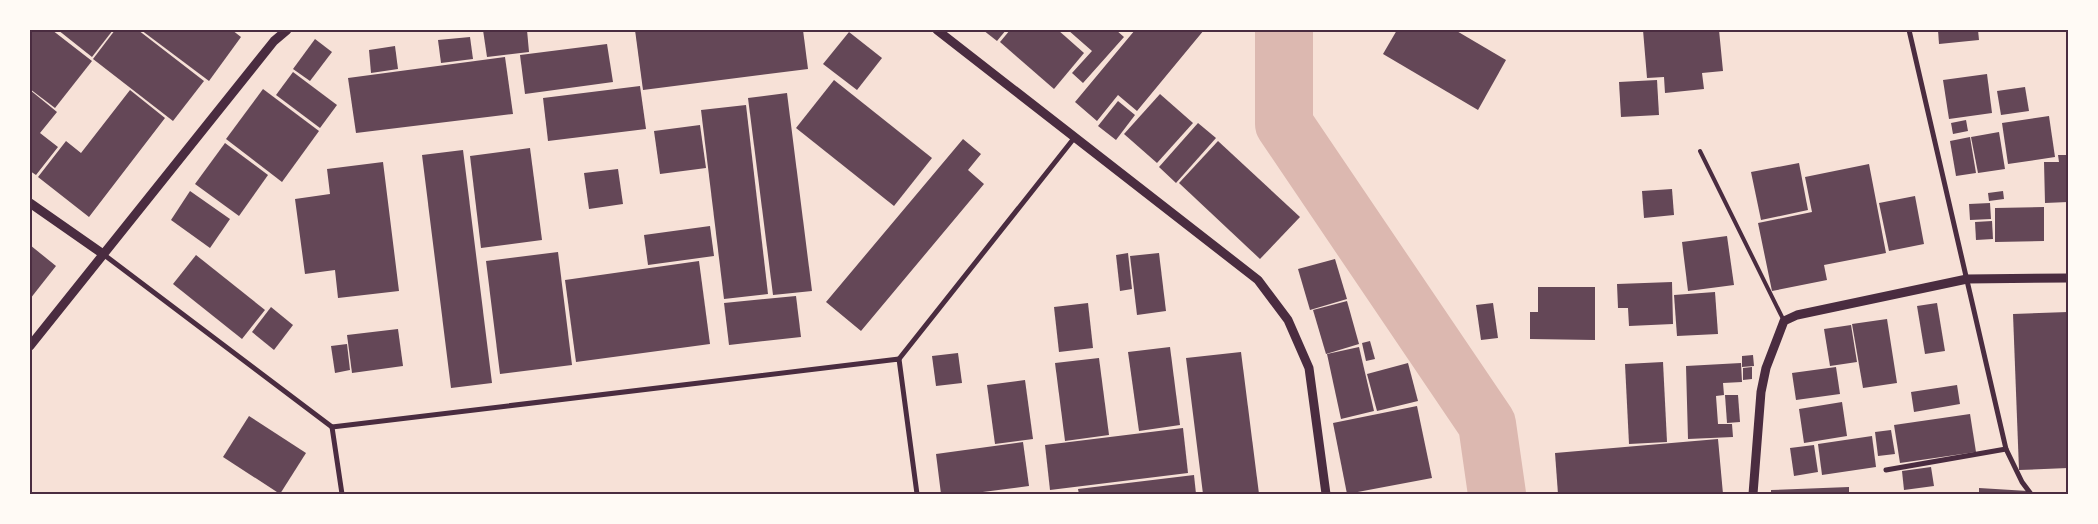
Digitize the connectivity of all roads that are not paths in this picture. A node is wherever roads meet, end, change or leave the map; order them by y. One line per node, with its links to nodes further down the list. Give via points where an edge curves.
1 (287, 30): 7 (street, via 274,41)
2 (937, 30): 4 (street)
3 (1909, 30): 9 (street)
4 (1075, 137): 12 (street); 18 (street, via 1258,280 1288,320 1309,368)
5 (1700, 151): 10 (lane)
6 (30, 202): 7 (street)
7 (103, 254): 11 (street); 13 (street)
8 (2068, 278): 9 (street)
9 (1967, 279): 10 (street, via 1796,315); 14 (street)
10 (1784, 321): 19 (street, via 1766,368 1761,392)
11 (30, 346)
12 (900, 359): 13 (street); 17 (street)
13 (332, 427): 16 (street)
14 (2006, 449): 15 (street); 20 (street, via 2022,482)
15 (1886, 470)
16 (342, 494)
17 (917, 494)
18 (1326, 494)
19 (1753, 494)
20 (2032, 494)

